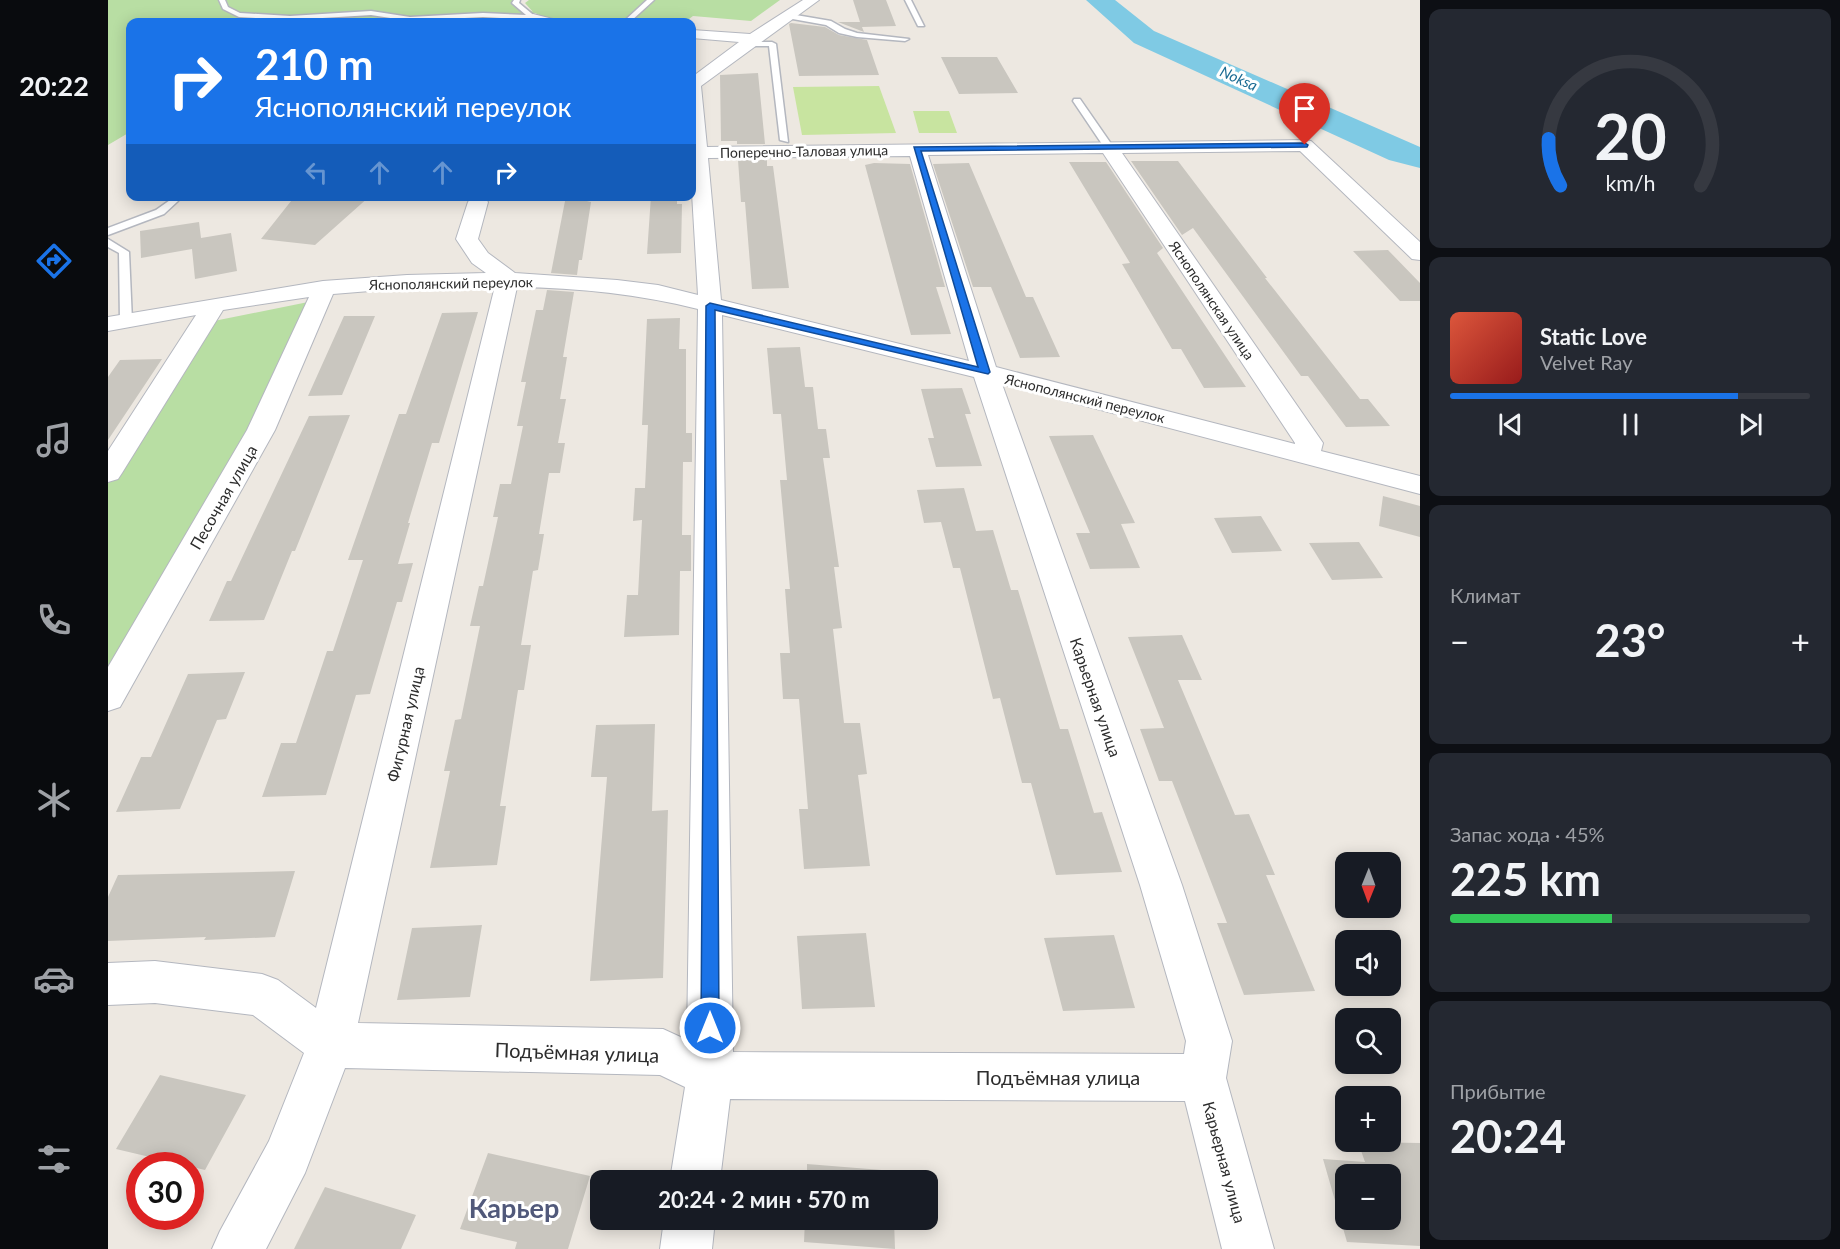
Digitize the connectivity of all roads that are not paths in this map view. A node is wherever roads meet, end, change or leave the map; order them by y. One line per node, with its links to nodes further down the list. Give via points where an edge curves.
1 (222, 0): 6 (lane, via 225,8 239,15)
2 (517, 0): 11 (lane, via 515,3)
3 (651, 0): 12 (lane)
4 (908, 0): 13 (lane)
5 (801, 8): 15 (lane, via 857,35); 16 (street)
6 (290, 18)
7 (290, 18): 8 (lane, via 370,13)
8 (403, 18)
9 (428, 18): 10 (lane)
10 (518, 18)
11 (538, 18)
12 (631, 18)
13 (921, 24)
14 (696, 35): 16 (street)
15 (905, 39)
16 (750, 42): 17 (street); 20 (lane, via 772,44)
17 (696, 81)
18 (1077, 101): 21 (lane)
19 (696, 123): 23 (street)
20 (785, 140)
21 (1109, 148): 22 (street, Поперечно-Таловая улица); 28 (street, Поперечно-Таловая улица, via 1305,145); 35 (street, Яснополянская улица, via 1309,443)
22 (917, 149): 23 (street, Поперечно-Таловая улица); 34 (street, Карьерная улица)
23 (699, 153): 31 (street)
24 (173, 201): 26 (lane, via 160,212)
25 (478, 201): 29 (street, via 467,239 480,258)
26 (108, 232)
27 (108, 242): 33 (lane, via 124,252)
28 (1420, 254)
29 (508, 279): 30 (street, Яснополянский переулок); 31 (street, Яснополянский переулок, via 658,292); 40 (street, Фигурная улица)
30 (324, 288): 32 (street, Яснополянский переулок); 38 (street, Песочная улица, via 261,430)
31 (710, 306): 34 (street, Яснополянский переулок); 41 (street)
32 (213, 307): 33 (street, Яснополянский переулок); 36 (street)
33 (117, 322)
34 (985, 372): 35 (street, Яснополянский переулок); 42 (street, Карьерная улица, via 1161,885 1209,1041)
35 (1306, 454): 37 (street, Яснополянский переулок)
36 (108, 473)
37 (1420, 485)
38 (108, 698)
39 (108, 984): 40 (street, via 155,982 262,995)
40 (330, 1045): 41 (street, Подъёмная улица, via 663,1052); 45 (street, Фигурная улица, via 288,1156)
41 (710, 1075): 42 (street, Подъёмная улица); 43 (street)
42 (1203, 1078): 47 (street, Карьерная улица)
43 (696, 1170)
44 (689, 1230): 46 (street)
45 (238, 1249)
46 (686, 1249)
47 (1248, 1249)

